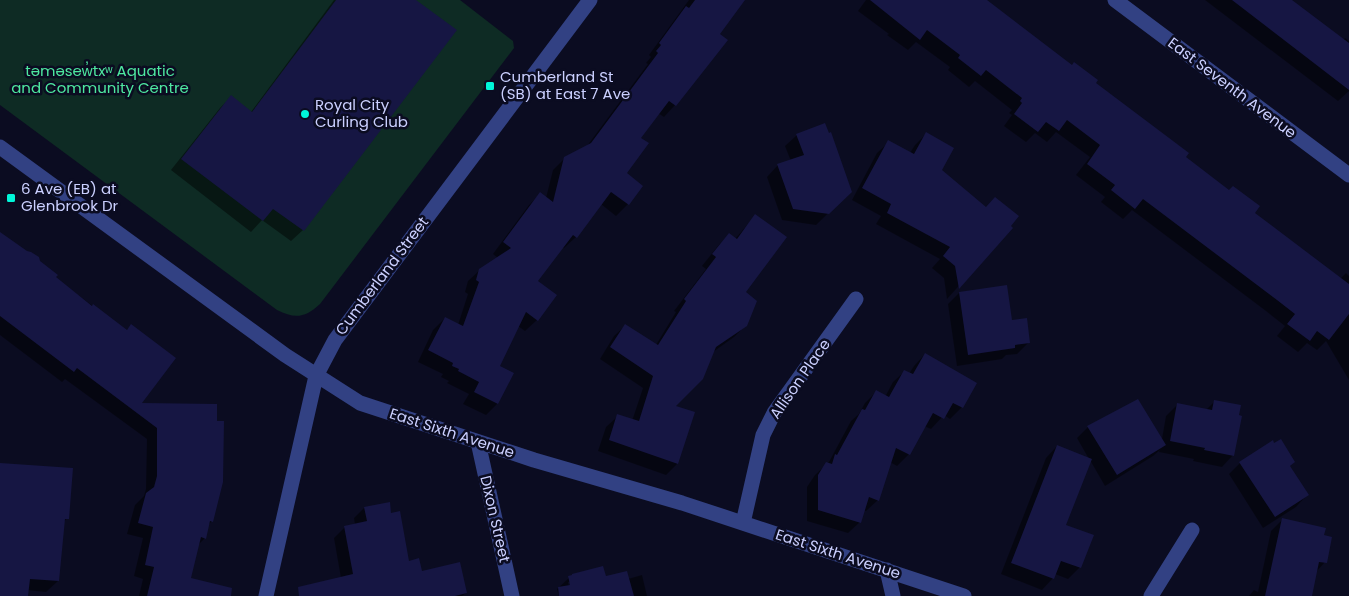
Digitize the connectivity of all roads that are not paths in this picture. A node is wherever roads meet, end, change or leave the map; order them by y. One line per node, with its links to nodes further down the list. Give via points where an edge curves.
1 (590, 0): 6 (street, Cumberland Street, via 341,330)
2 (1115, 0): 4 (street, East Seventh Avenue)
3 (0, 147): 6 (street, East Sixth Avenue)
4 (1348, 174)
5 (856, 300): 8 (street, Allison Place, via 774,413 763,435)
6 (316, 376): 7 (street, East Sixth Avenue, via 360,403); 11 (street, Cumberland Street)
7 (478, 442): 8 (street, East Sixth Avenue); 12 (street, Dixon Street)
8 (743, 523): 10 (street, East Sixth Avenue)
9 (1192, 530): 15 (street)
10 (887, 570): 13 (street); 14 (street, East Sixth Avenue)
11 (266, 596)
12 (512, 596)
13 (893, 596)
14 (964, 596)
15 (1151, 596)

